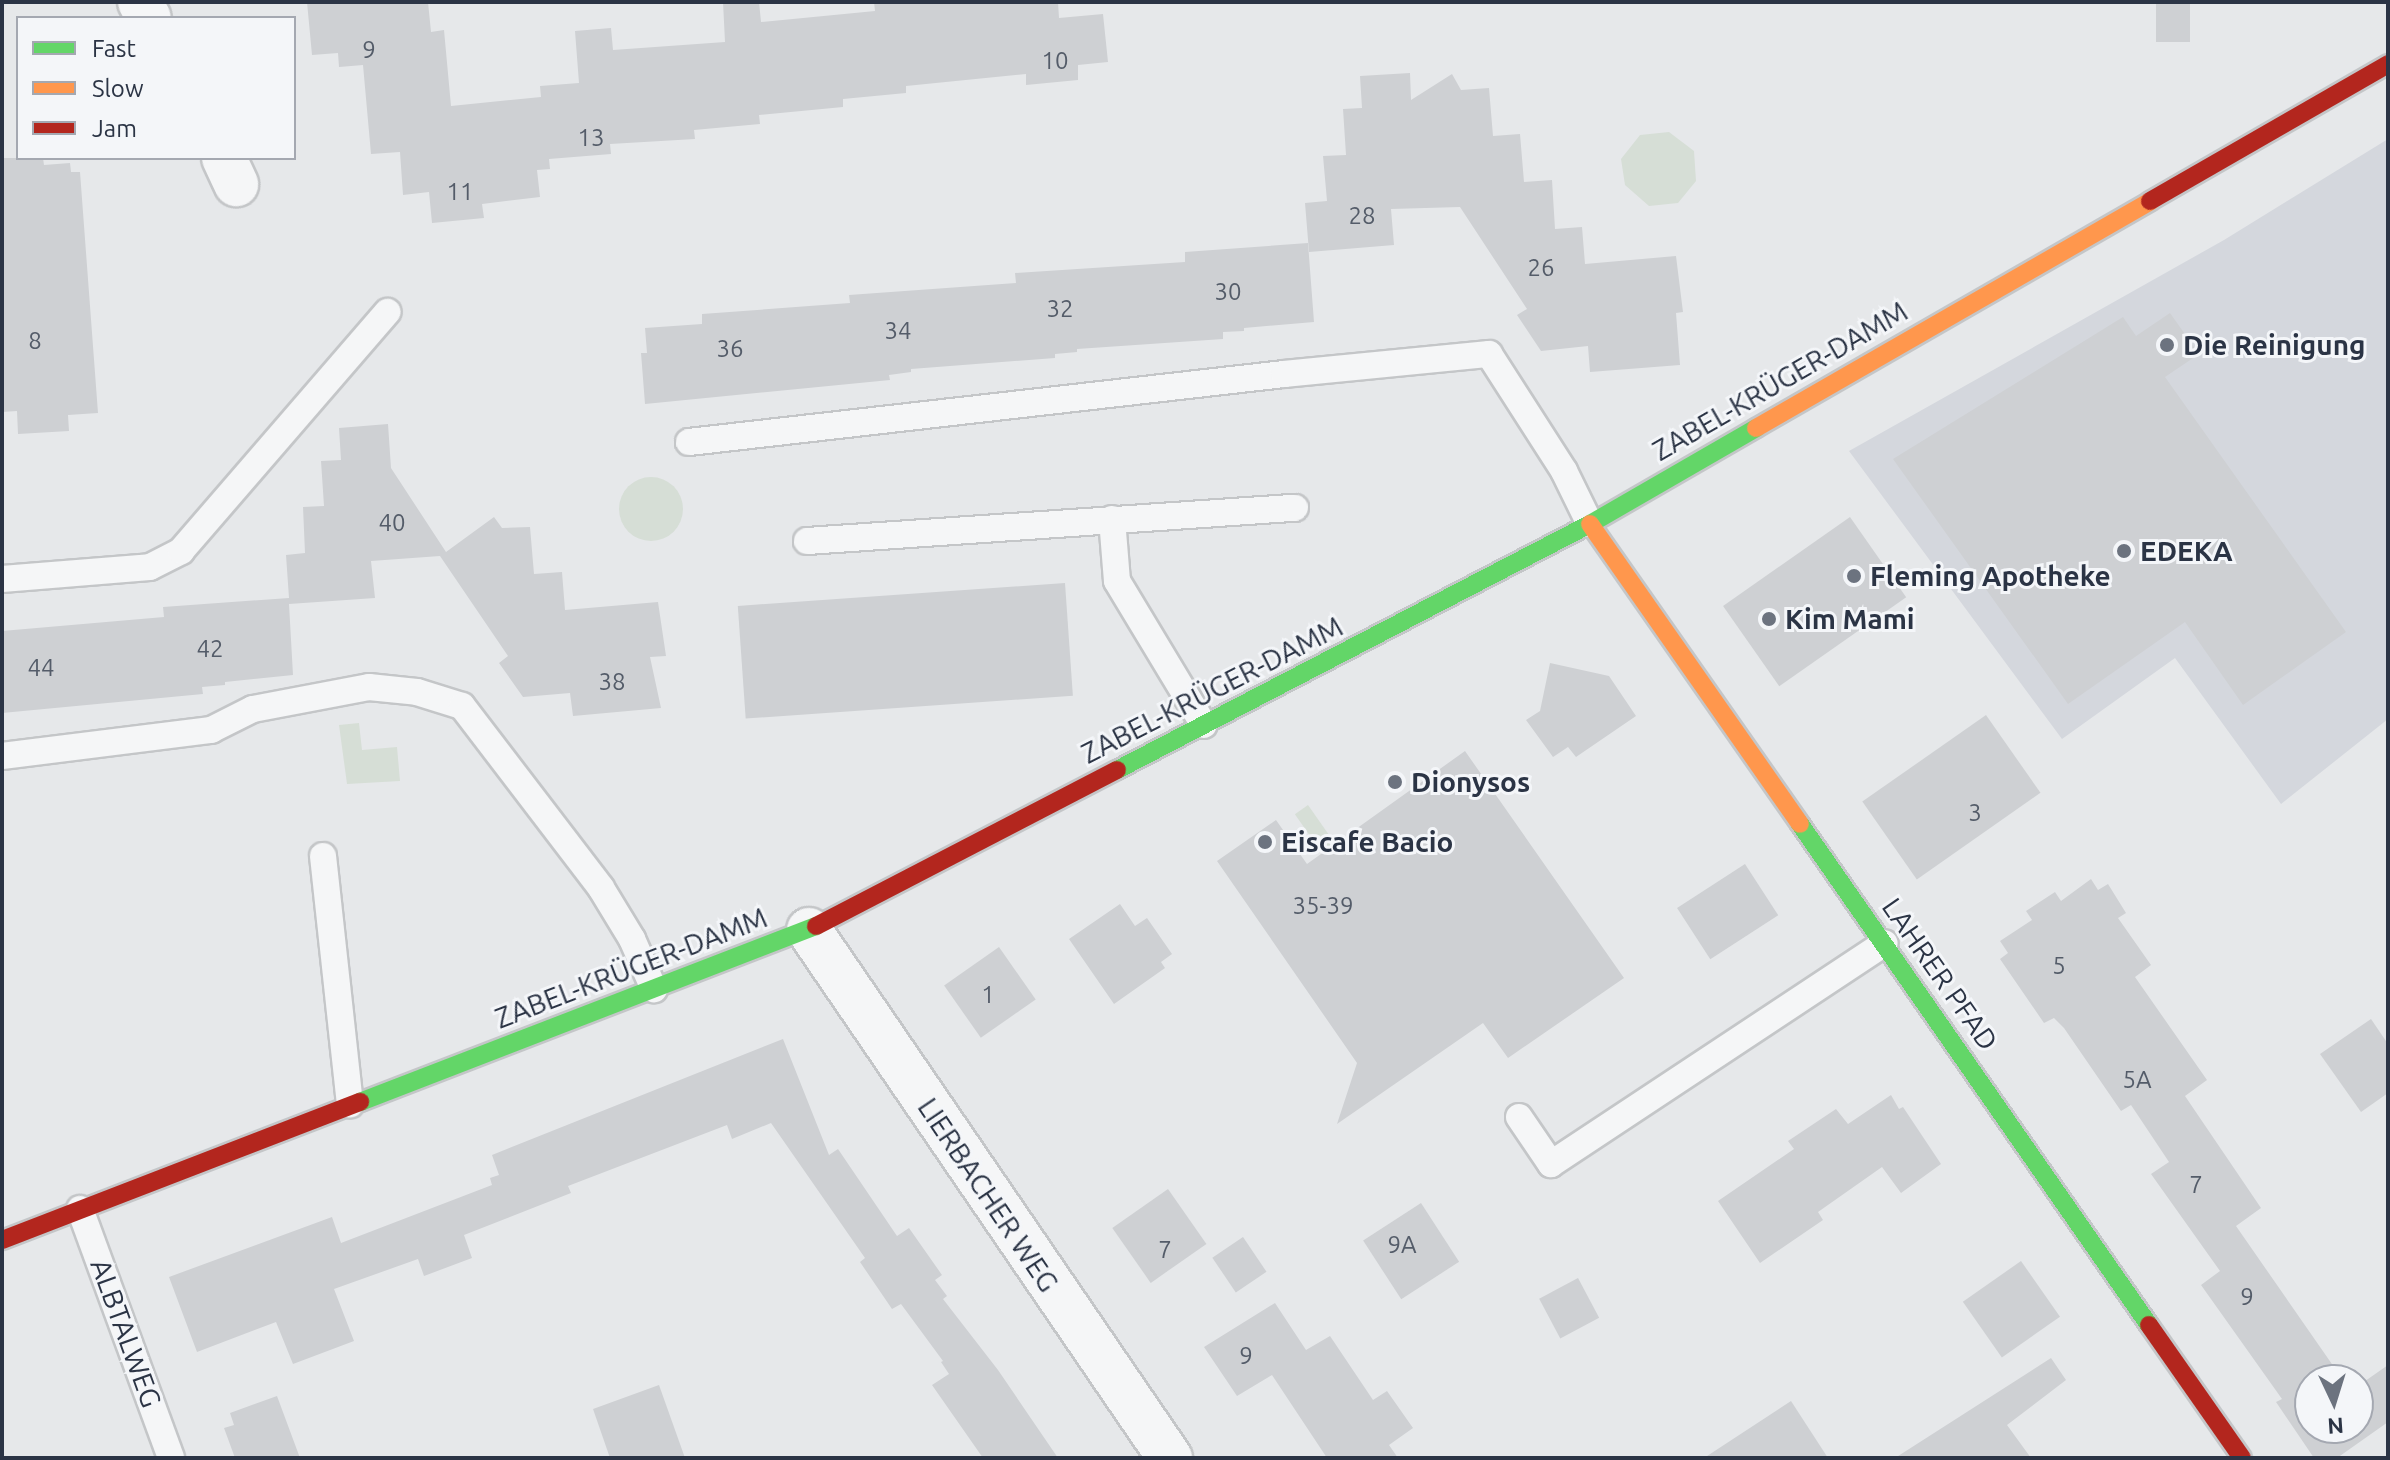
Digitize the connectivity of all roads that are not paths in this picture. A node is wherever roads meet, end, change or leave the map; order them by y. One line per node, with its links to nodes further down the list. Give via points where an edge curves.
1 (2388, 64): 6 (street, ZABEL-KRÜGER-DAMM)
2 (387, 312): 8 (lane, via 181,551 150,567)
3 (689, 442): 6 (lane, via 1489,354 1564,471)
4 (1295, 508): 5 (lane)
5 (1112, 519): 7 (lane); 9 (lane, via 1117,581)
6 (1590, 524): 9 (street, ZABEL-KRÜGER-DAMM); 13 (street, LAHRER PFAD)
7 (807, 541)
8 (2, 579)
9 (1204, 725): 12 (street, ZABEL-KRÜGER-DAMM)
10 (2, 756): 14 (lane, via 211,730 253,709 369,687 417,692 462,706 601,888)
11 (323, 856): 15 (lane)
12 (809, 930): 14 (street, ZABEL-KRÜGER-DAMM); 20 (street, LIERBACHER WEG)
13 (1885, 943): 16 (lane, via 1551,1164); 21 (street, LAHRER PFAD)
14 (654, 989): 15 (street, ZABEL-KRÜGER-DAMM)
15 (350, 1105): 17 (street, ZABEL-KRÜGER-DAMM)
16 (1519, 1117)
17 (80, 1209): 18 (street, ZABEL-KRÜGER-DAMM); 19 (lane, ALBTALWEG)
18 (2, 1240)
19 (171, 1458)
20 (1170, 1458)
21 (2242, 1458)

